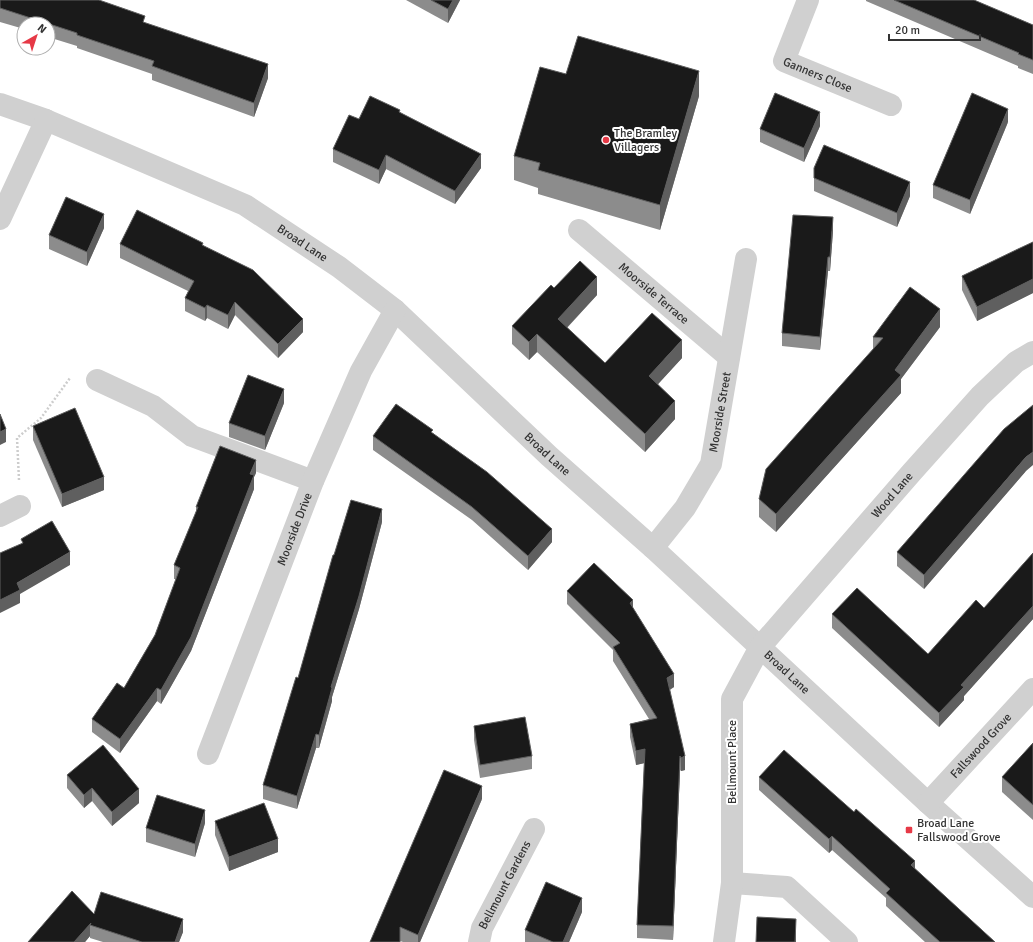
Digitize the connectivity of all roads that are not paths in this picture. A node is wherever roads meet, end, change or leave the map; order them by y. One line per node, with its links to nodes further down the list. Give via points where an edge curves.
1 (808, 0): 3 (street, Ganners Close, via 784,61)
2 (0, 104): 4 (street, Broad Lane)
3 (891, 105)
4 (46, 120): 5 (street); 8 (street, Broad Lane, via 245,205 339,267)
5 (0, 219)
6 (579, 230): 10 (street, Moorside Terrace)
7 (746, 259): 10 (street, Moorside Street)
8 (395, 310): 12 (street, Moorside Drive, via 361,371); 15 (street, Broad Lane, via 549,456)
9 (1033, 352): 16 (street, Wood Lane, via 1016,362 980,396)
10 (729, 357): 15 (street, Moorside Street, via 711,464 685,508)
11 (97, 380): 12 (street, via 153,406 192,436)
12 (313, 481): 18 (street, Moorside Drive)
13 (20, 506): 14 (street)
14 (0, 516)
15 (653, 548): 16 (street, Broad Lane)
16 (760, 647): 19 (street, Broad Lane); 21 (street, Bellmount Place, via 732,699)
17 (1033, 689): 19 (street, Fallswood Grove)
18 (208, 754)
19 (928, 803): 22 (street, Broad Lane)
20 (534, 829): 23 (street, Bellmount Gardens, via 482,928)
21 (732, 883): 24 (street, Bellmount Place); 25 (street, via 787,887)
22 (1033, 897)
23 (479, 942)
24 (724, 942)
25 (847, 942)

